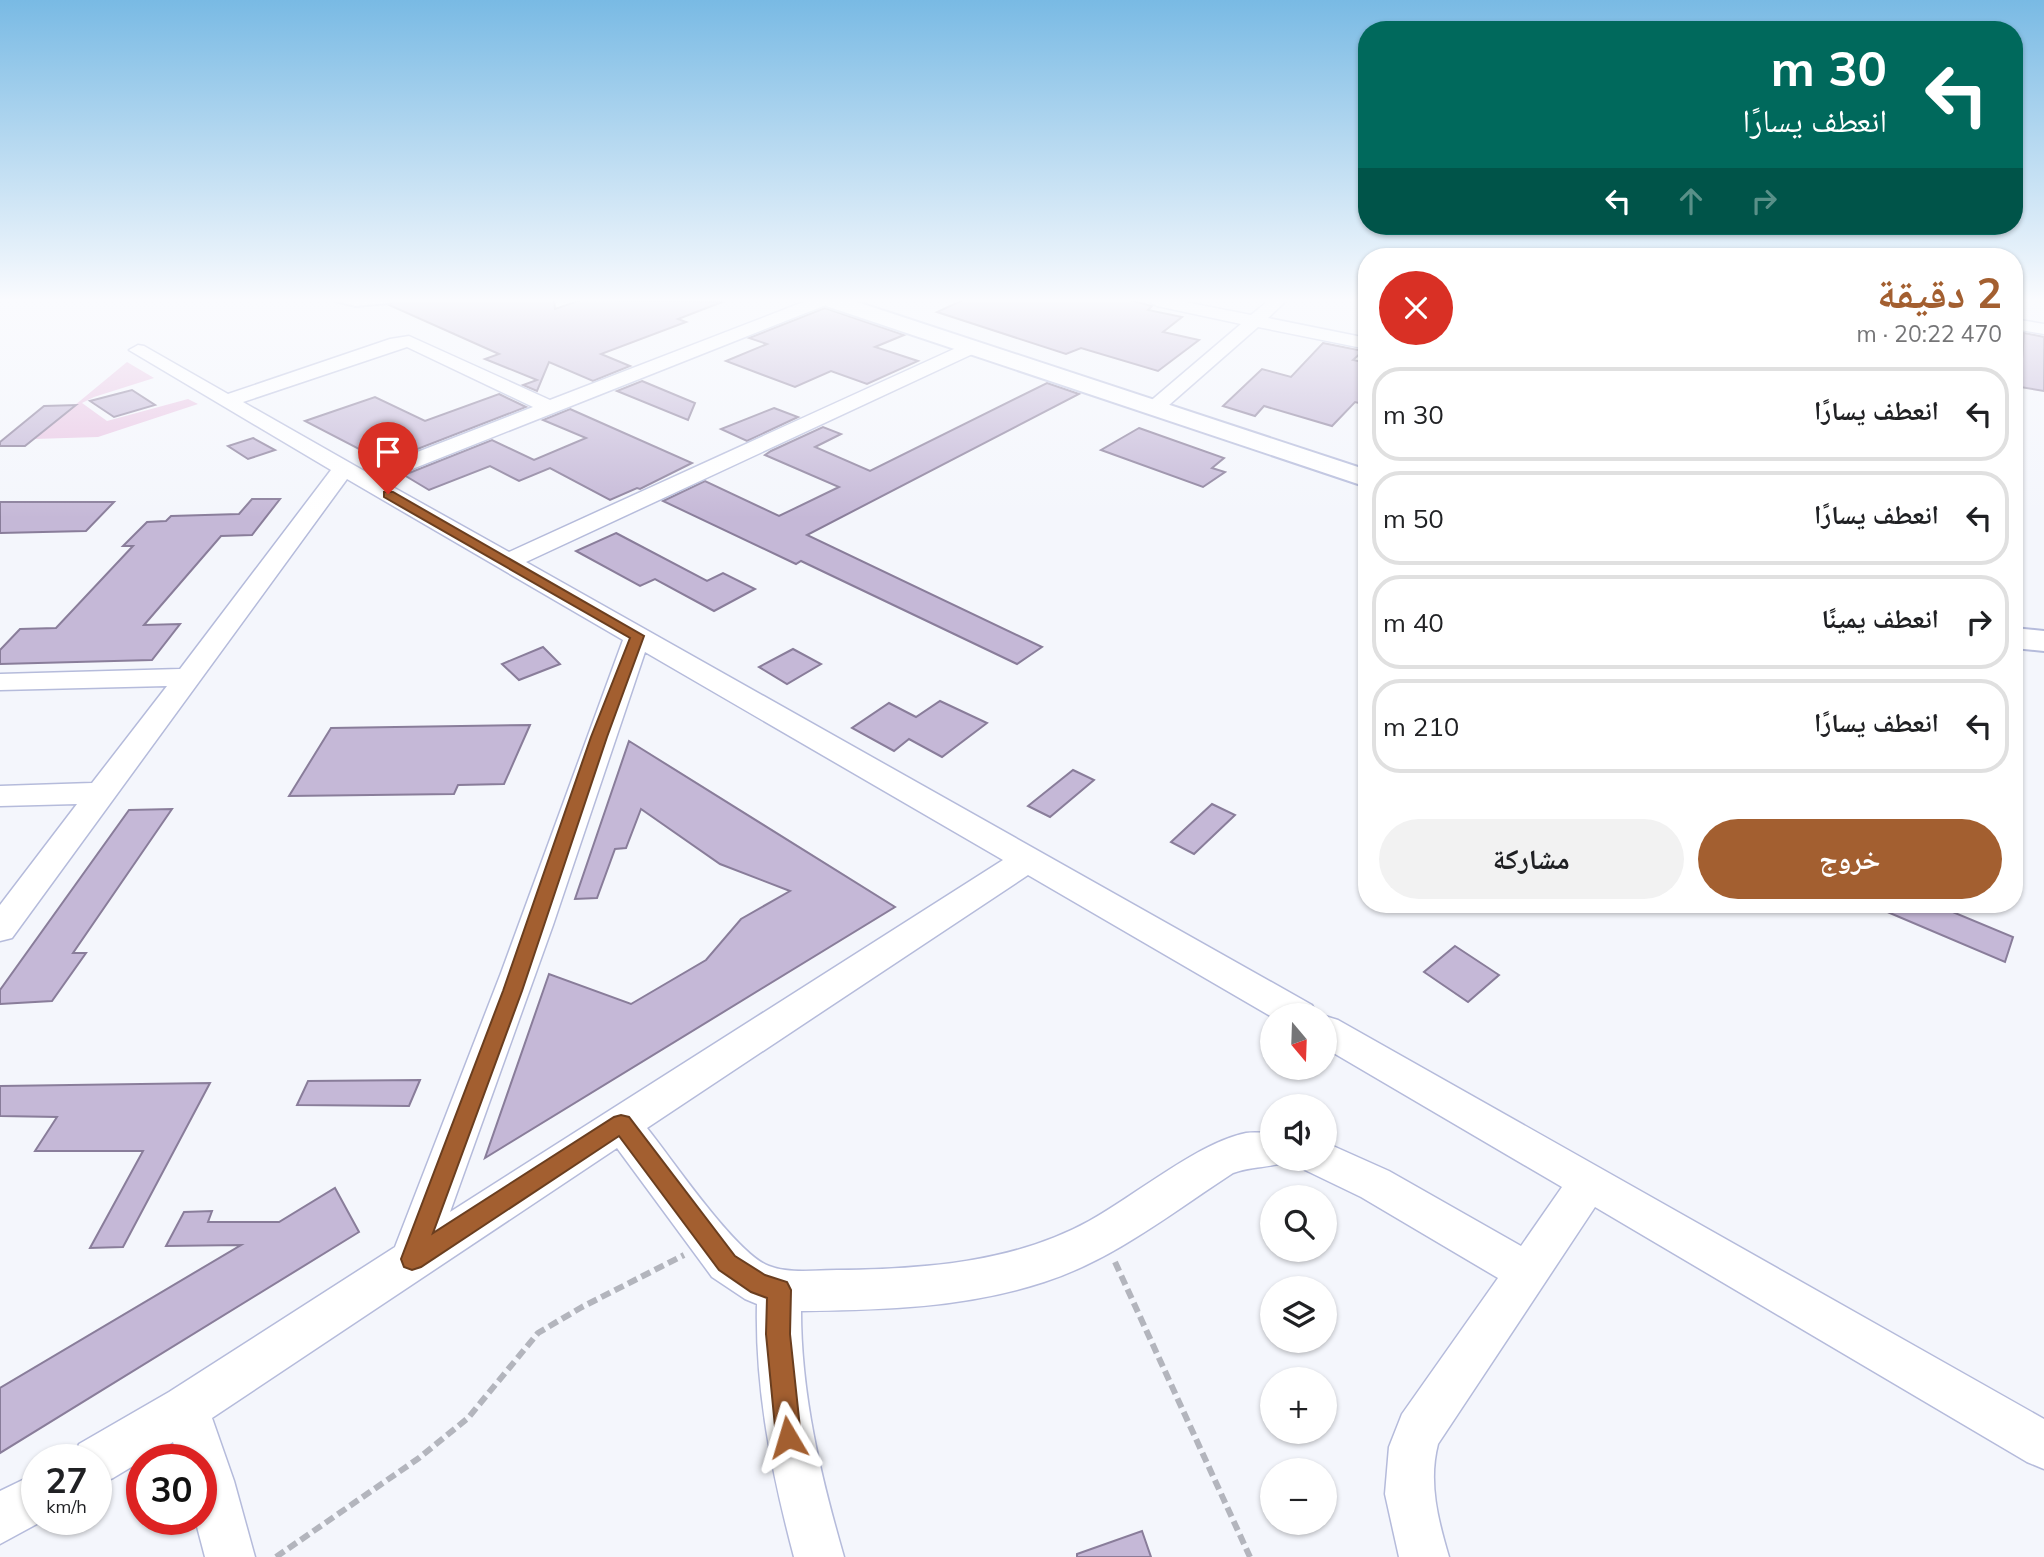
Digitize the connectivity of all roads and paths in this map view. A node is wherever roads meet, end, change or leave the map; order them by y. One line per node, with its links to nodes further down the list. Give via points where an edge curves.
1 (179, 374): 8 (street)
2 (306, 374): 8 (street)
3 (478, 374): 9 (street)
4 (633, 374): 9 (street)
5 (915, 374): 13 (street)
6 (1052, 374): 10 (street)
7 (1194, 374): 10 (street)
8 (226, 401): 11 (street)
9 (549, 407): 11 (street)
10 (1154, 408): 12 (street)
11 (354, 474): 13 (street); 17 (street)
12 (1358, 476)
13 (507, 562): 14 (street)
14 (637, 636): 21 (street); 31 (street)
15 (2023, 639): 16 (street)
16 (2044, 640)
17 (188, 677): 18 (street); 19 (street)
18 (0, 682)
19 (101, 793): 20 (street); 22 (street)
20 (0, 796)
21 (1027, 860): 23 (street); 25 (street)
22 (0, 929)
23 (1278, 1003)
24 (1337, 1037): 28 (street)
25 (621, 1124): 30 (street); 31 (street)
26 (1260, 1150): 29 (street, via 1246,1150 1219,1161)
27 (1337, 1167): 32 (street, via 1376,1184)
28 (1589, 1181): 32 (street); 35 (street)
29 (1102, 1235): 33 (street, via 1043,1263 966,1282 872,1290); 42 (path)
30 (710, 1242): 33 (street, via 742,1275); 40 (path, via 538,1333 468,1418 419,1458)
31 (412, 1259): 34 (street)
32 (1527, 1272): 43 (street, via 1410,1451 1411,1508)
33 (779, 1290): 41 (street, via 778,1334 788,1437)
34 (185, 1408): 36 (street); 39 (street)
35 (2044, 1444)
36 (112, 1451)
37 (21, 1507): 38 (street)
38 (0, 1519)
39 (230, 1557)
40 (276, 1557)
41 (819, 1557)
42 (1250, 1557)
43 (1424, 1557)

